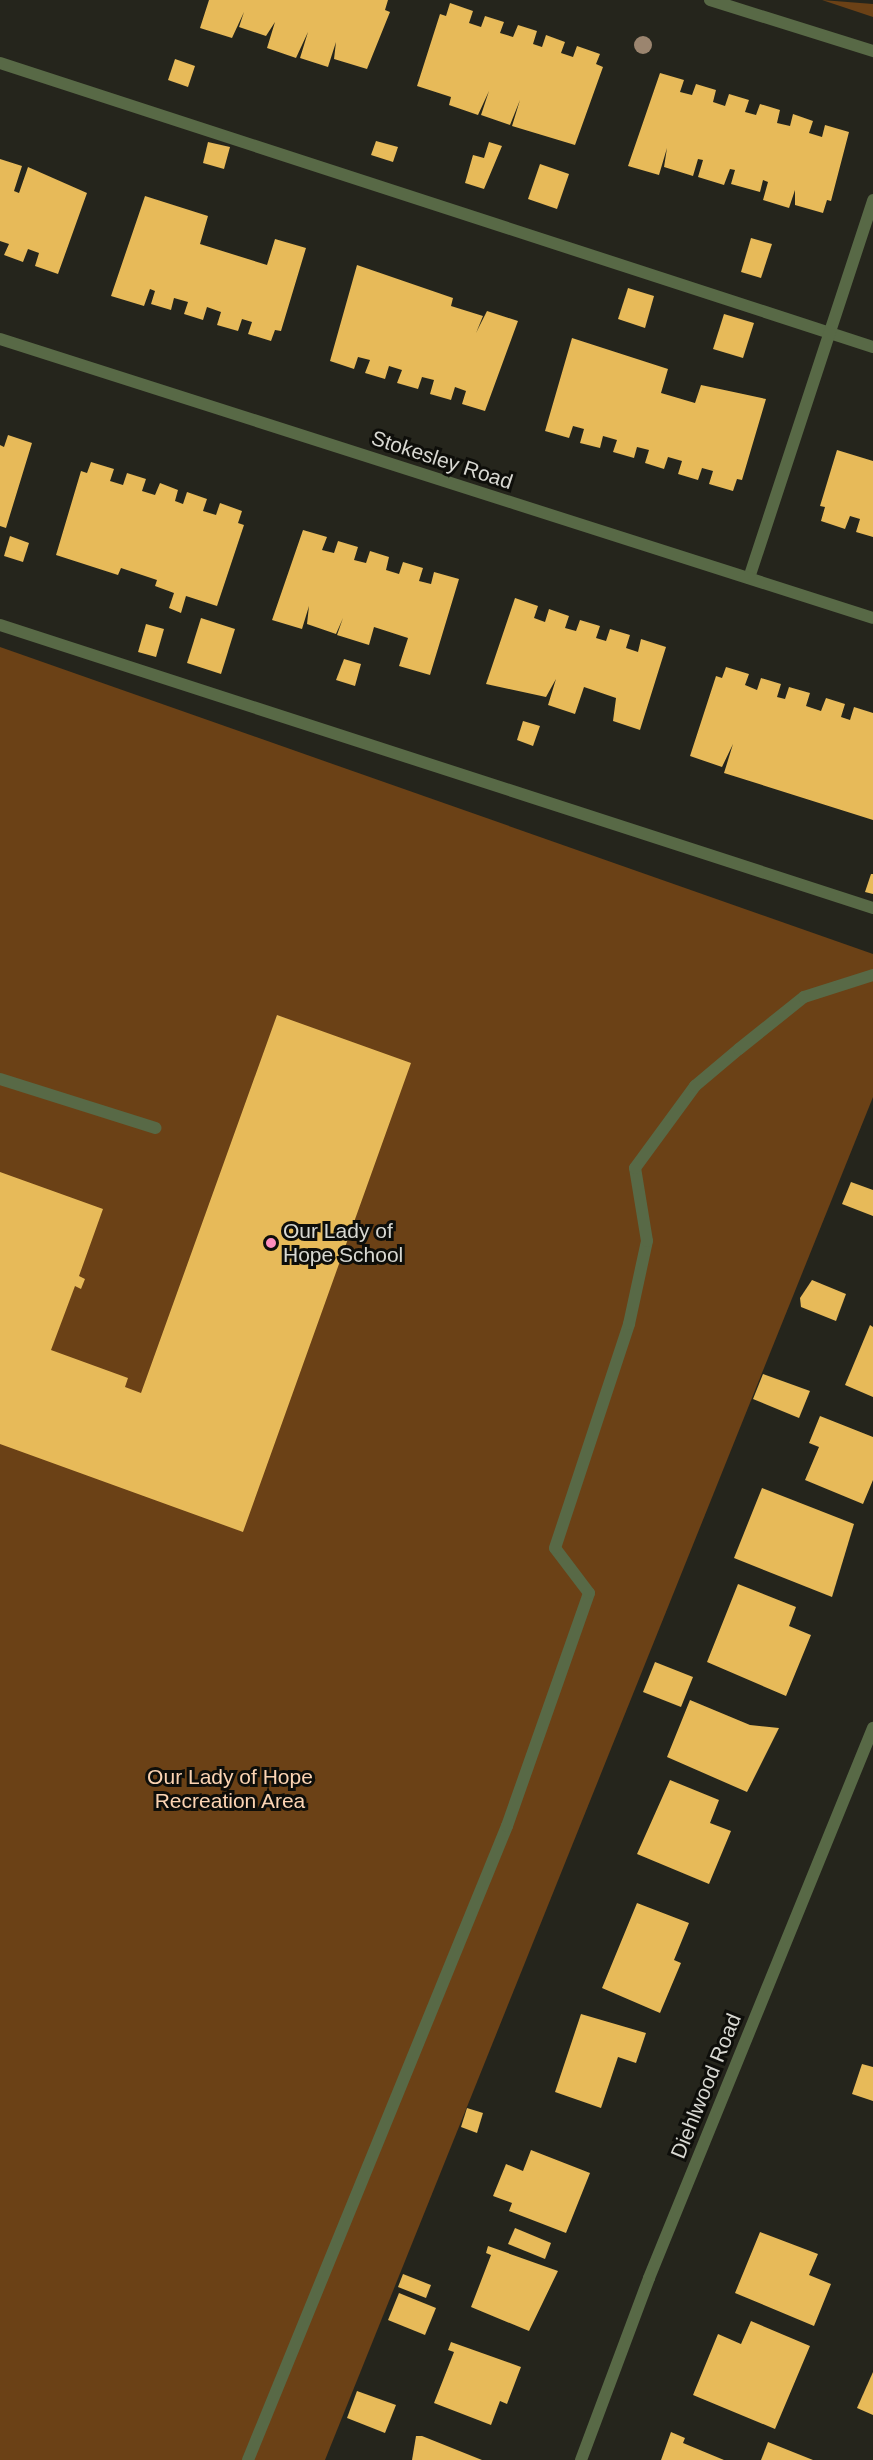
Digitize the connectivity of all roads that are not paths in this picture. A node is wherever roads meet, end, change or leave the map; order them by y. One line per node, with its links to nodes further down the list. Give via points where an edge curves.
1 (710, 0): 2 (street)
2 (873, 51)
3 (0, 63): 5 (street)
4 (873, 200): 5 (street)
5 (830, 333): 7 (street); 8 (street)
6 (0, 339): 8 (street, Stokesley Road)
7 (873, 347)
8 (749, 578): 9 (street, Stokesley Road)
9 (873, 618)
10 (0, 625): 11 (street)
11 (873, 908)
12 (873, 975): 16 (street, via 804,997 739,1049 695,1086 635,1168 647,1241 629,1324 555,1548 589,1593 507,1826)
13 (0, 1079): 14 (street)
14 (154, 1128)
15 (873, 1728): 17 (street, Diehlwood Road, via 649,2278)
16 (248, 2460)
17 (581, 2460)

